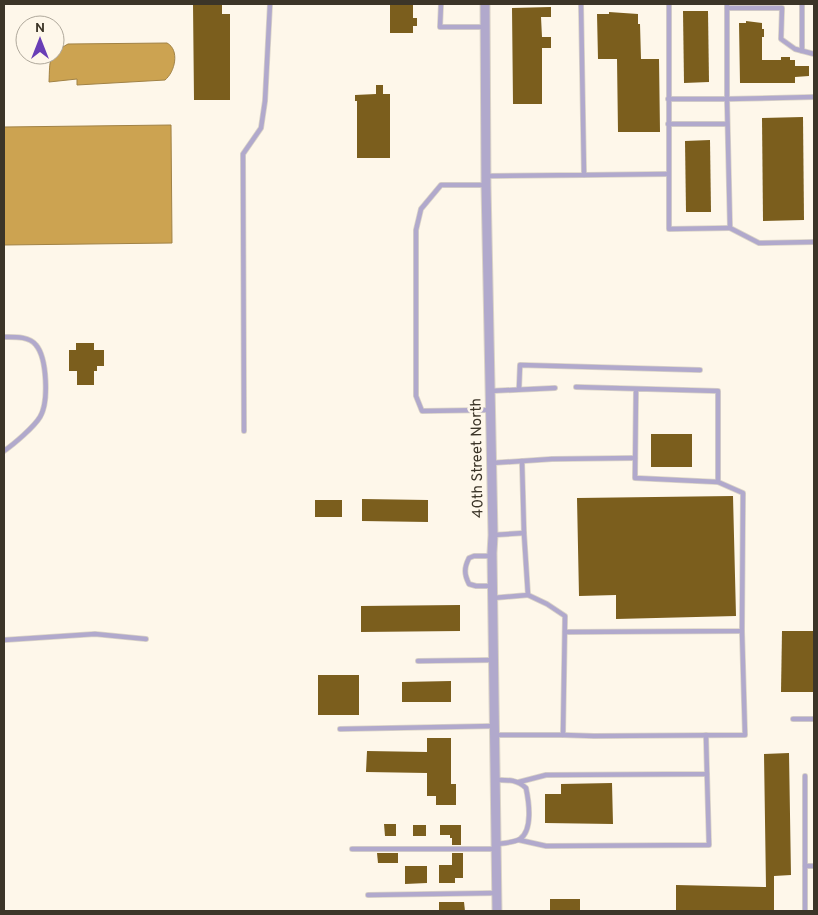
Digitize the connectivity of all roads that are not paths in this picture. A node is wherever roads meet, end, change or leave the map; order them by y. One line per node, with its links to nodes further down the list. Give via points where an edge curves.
1 (270, 4): 32 (lane, via 261,128 243,154)
2 (441, 4): 11 (lane, via 440,27)
3 (485, 4): 11 (street, 40th Street North)
4 (581, 4): 20 (lane)
5 (669, 4): 16 (lane)
6 (802, 4): 12 (lane)
7 (727, 6): 8 (lane); 15 (lane)
8 (748, 6): 9 (lane)
9 (762, 6): 10 (lane)
10 (782, 6): 12 (lane, via 782,39)
11 (485, 27): 21 (street, 40th Street North)
12 (802, 51): 13 (lane)
13 (814, 54)
14 (814, 98): 15 (lane)
15 (727, 99): 16 (lane); 18 (lane)
16 (668, 100): 17 (lane)
17 (668, 124): 18 (lane); 19 (lane)
18 (727, 124): 22 (lane)
19 (668, 174): 20 (lane); 22 (lane, via 669,229)
20 (584, 176): 21 (lane)
21 (486, 181): 30 (street, 40th Street North); 31 (lane, via 441,185 421,209 416,230 416,396 422,412)
22 (730, 228): 23 (lane, via 759,243)
23 (814, 242)
24 (4, 337): 33 (lane, via 27,338 36,344 45,373 45,399 41,417)
25 (700, 370): 28 (lane, via 520,365)
26 (576, 387): 29 (lane)
27 (555, 388): 28 (lane)
28 (519, 389): 30 (lane)
29 (636, 389): 34 (lane); 37 (lane, via 718,391)
30 (490, 390): 31 (street, 40th Street North)
31 (490, 410): 36 (street, 40th Street North)
32 (244, 431)
33 (4, 451)
34 (635, 458): 35 (lane); 37 (lane, via 635,478)
35 (522, 461): 36 (lane); 38 (lane)
36 (491, 463): 39 (street, 40th Street North)
37 (718, 482): 44 (lane, via 743,493)
38 (524, 534): 39 (lane); 42 (lane)
39 (494, 535): 40 (street, 40th Street North)
40 (492, 556): 41 (street, 40th Street North); 41 (lane, via 474,556 464,567 469,584)
41 (493, 586): 43 (street, 40th Street North)
42 (528, 595): 43 (lane); 45 (lane, via 565,616)
43 (493, 598): 48 (street, 40th Street North)
44 (742, 631): 45 (lane); 55 (lane, via 744,735)
45 (565, 632): 54 (lane)
46 (146, 638): 47 (lane, via 95,634)
47 (4, 640)
48 (494, 660): 49 (lane); 53 (street, 40th Street North)
49 (418, 661)
50 (793, 719): 51 (lane)
51 (814, 719)
52 (340, 729): 53 (lane)
53 (495, 731): 54 (lane); 58 (street, 40th Street North)
54 (563, 735): 55 (lane)
55 (706, 735): 56 (lane)
56 (707, 774): 59 (lane, via 546,775); 60 (lane, via 709,845 546,846)
57 (806, 776): 63 (lane)
58 (495, 780): 59 (lane); 61 (street, 40th Street North)
59 (519, 782): 60 (lane, via 526,788 528,826)
60 (519, 840): 61 (lane)
61 (496, 846): 62 (lane); 65 (street, 40th Street North)
62 (352, 849)
63 (805, 866): 64 (lane); 68 (lane)
64 (814, 866)
65 (497, 893): 66 (lane); 67 (street, 40th Street North)
66 (368, 895)
67 (497, 911)
68 (805, 911)

